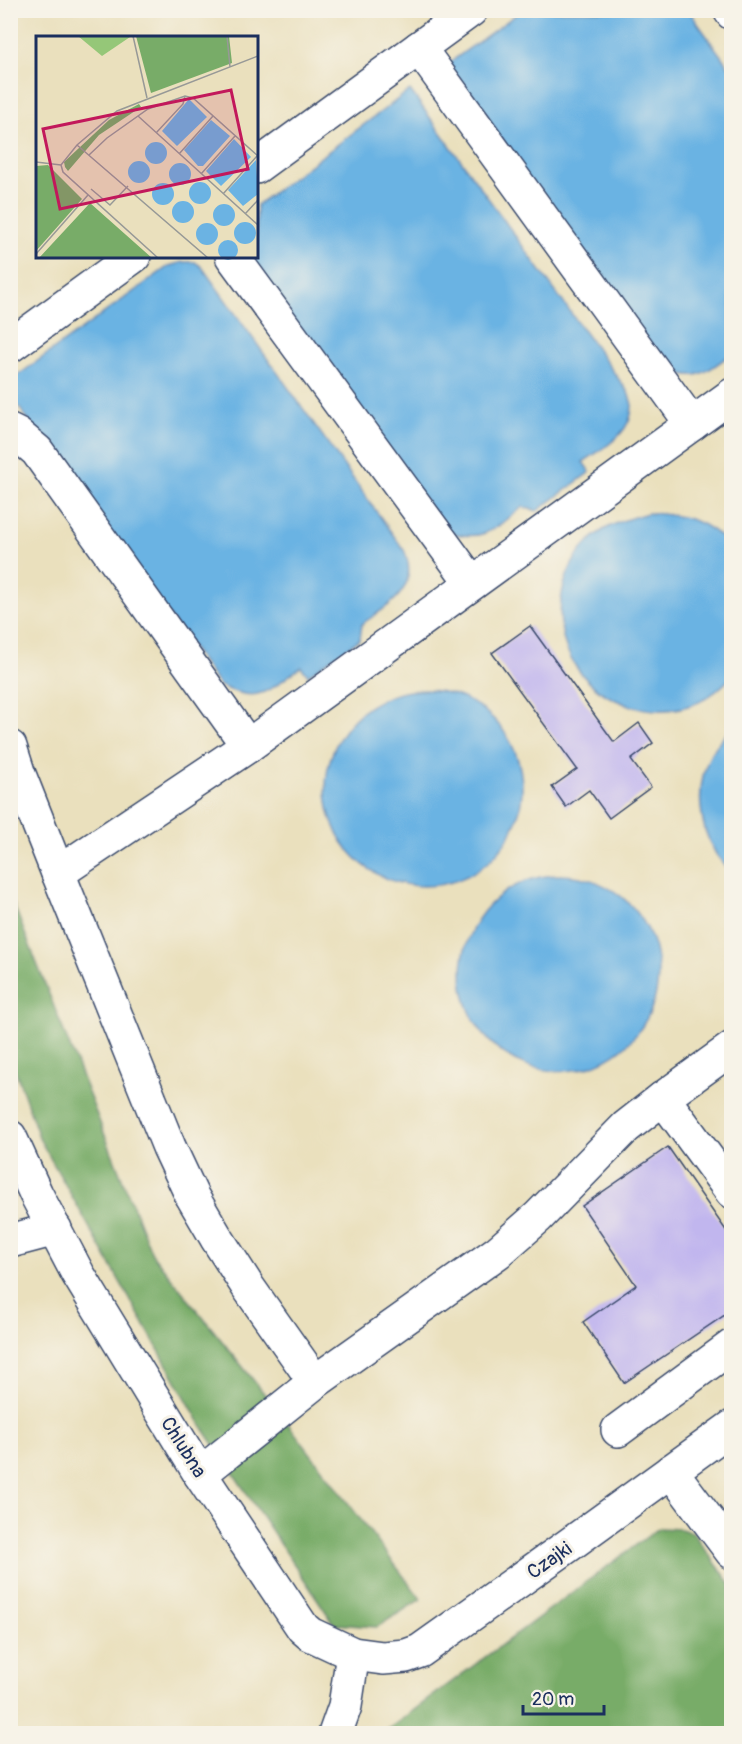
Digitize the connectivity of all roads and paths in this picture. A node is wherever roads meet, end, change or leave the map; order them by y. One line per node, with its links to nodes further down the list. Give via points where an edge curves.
1 (471, 10): 2 (street)
2 (420, 48): 3 (street); 8 (street)
3 (258, 166)
4 (131, 258): 6 (street)
5 (233, 258): 10 (street)
6 (10, 346)
7 (732, 395): 8 (street)
8 (692, 424): 10 (street)
9 (10, 431): 11 (street, via 37,451)
10 (472, 584): 11 (street)
11 (248, 746): 13 (street)
12 (10, 747): 13 (street)
13 (58, 873): 21 (street, via 192,1196 248,1287)
14 (732, 1048): 15 (street)
15 (663, 1098): 17 (street); 21 (street, via 626,1127 498,1252)
16 (10, 1137): 18 (street, Chlubna)
17 (732, 1192)
18 (55, 1229): 19 (street); 25 (street, Chlubna, via 78,1274)
19 (10, 1241)
20 (732, 1346): 23 (street)
21 (315, 1382): 25 (street)
22 (732, 1427): 24 (street, Czajki)
23 (618, 1430)
24 (671, 1471): 28 (street); 29 (street, Czajki, via 420,1651 384,1658)
25 (200, 1474): 29 (street, Chlubna, via 303,1628)
26 (732, 1479): 27 (path)
27 (732, 1496)
28 (732, 1552)
29 (353, 1654): 30 (street, via 345,1706)
30 (335, 1734)

